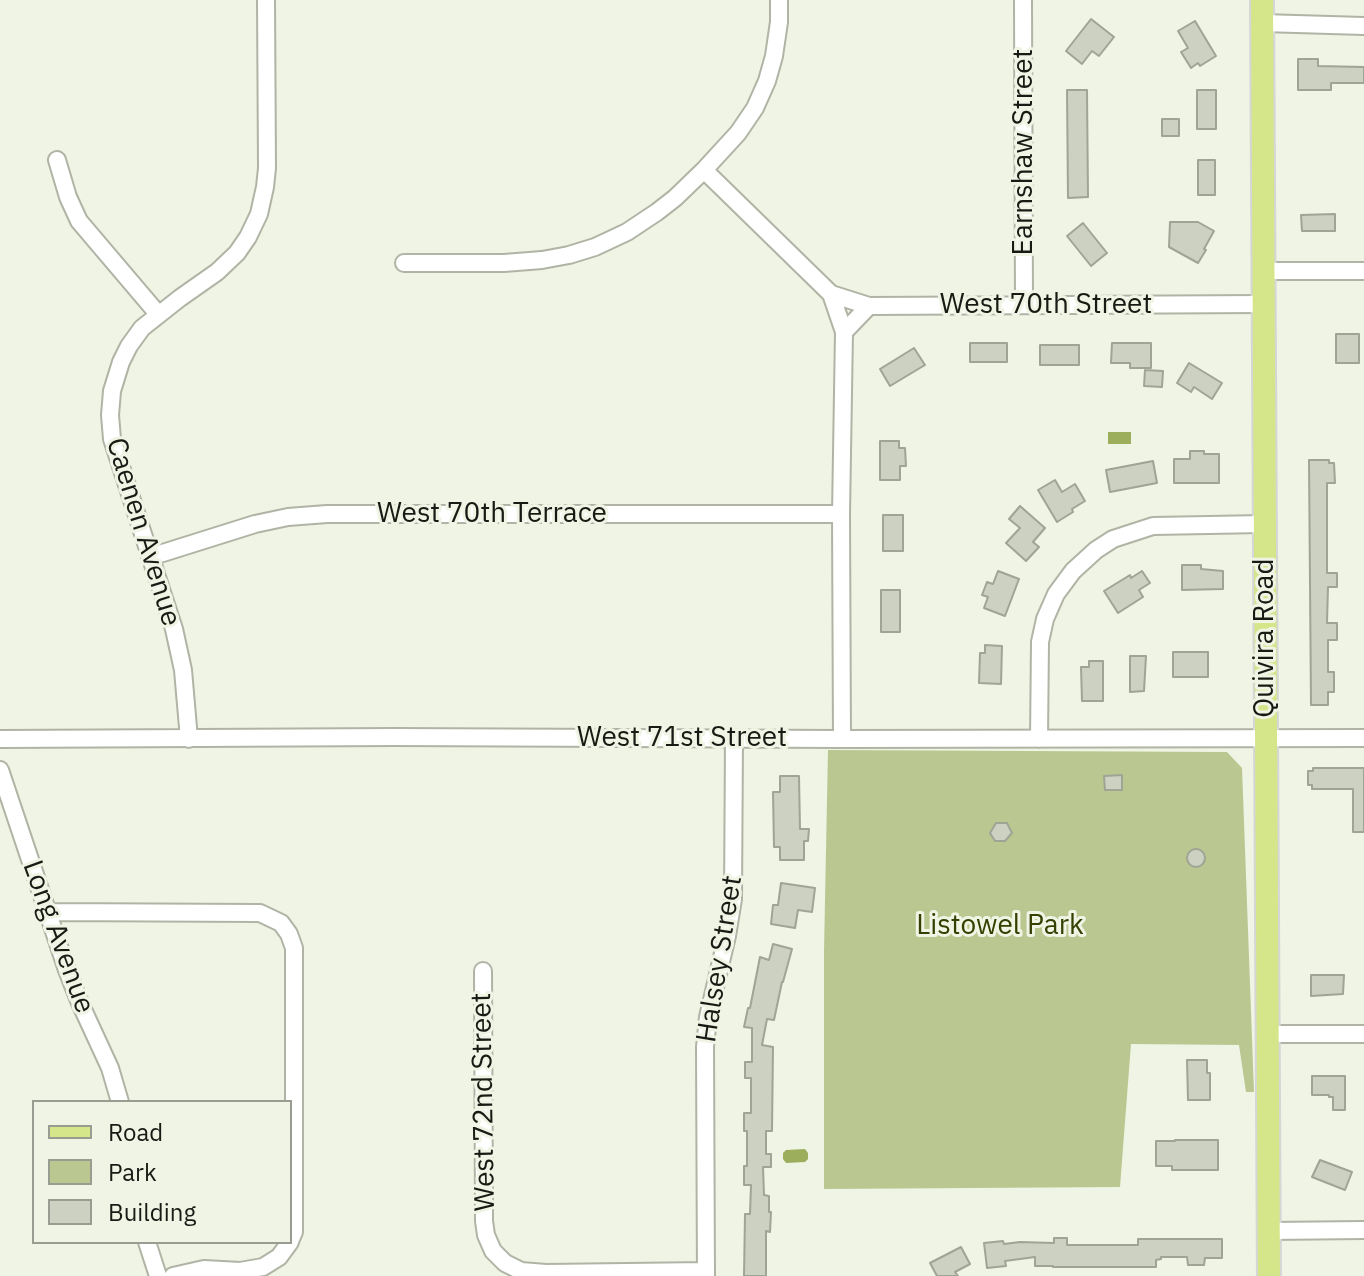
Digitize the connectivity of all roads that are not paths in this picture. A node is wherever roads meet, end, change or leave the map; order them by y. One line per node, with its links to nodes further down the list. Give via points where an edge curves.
1 (266, 0): 16 (street, Caenen Avenue, via 267,168 259,214 237,253)
2 (779, 0): 8 (street, via 767,81 738,133)
3 (1023, 0): 14 (street, Earnshaw Street)
4 (1262, 0): 5 (main road, Quivira Road)
5 (1262, 23): 6 (street); 10 (main road, Quivira Road)
6 (1364, 26)
7 (57, 160): 16 (street, via 79,221)
8 (704, 170): 9 (street, via 657,212 595,247 542,260); 12 (street, West 70th Street)
9 (404, 263)
10 (1263, 271): 11 (street); 13 (main road, Quivira Road)
11 (1364, 271)
12 (831, 294): 15 (street, West 70th Street); 17 (street, West 70th Street)
13 (1263, 304): 14 (street, West 70th Street); 19 (main road, Quivira Road)
14 (1024, 305): 15 (street, West 70th Street)
15 (869, 306): 17 (street)
16 (158, 314): 20 (street, Caenen Avenue, via 142,328 121,362 110,415 112,439)
17 (844, 332): 18 (street)
18 (841, 514): 20 (street, West 70th Terrace, via 327,514 255,524); 25 (street)
19 (1264, 524): 26 (street, via 1153,526 1113,539 1073,571 1056,594 1040,642); 27 (main road, Quivira Road)
20 (150, 557): 23 (street, Caenen Avenue, via 183,670)
21 (1364, 738): 27 (street, West 71st Street)
22 (0, 739): 23 (street, West 71st Street)
23 (189, 739): 24 (street, West 71st Street)
24 (734, 739): 25 (street, West 71st Street); 39 (street, Halsey Street, via 733,899 705,1047)
25 (842, 739): 26 (street, West 71st Street)
26 (1039, 739): 27 (street, West 71st Street)
27 (1266, 739): 31 (main road, Quivira Road)
28 (0, 770): 29 (street, Long Avenue)
29 (48, 912): 33 (street, Long Avenue); 36 (street, via 260,913 281,923 294,948)
30 (483, 971): 39 (street, West 72nd Street, via 484,1221 493,1251 521,1271)
31 (1269, 1034): 32 (street); 35 (main road, Quivira Road)
32 (1364, 1034)
33 (119, 1100)
34 (1364, 1230): 35 (street)
35 (1269, 1231): 42 (main road, Quivira Road)
36 (292, 1237)
37 (148, 1244): 40 (street)
38 (289, 1244): 41 (street, via 263,1267)
39 (706, 1274)
40 (158, 1276)
41 (173, 1276)
42 (1269, 1276)

